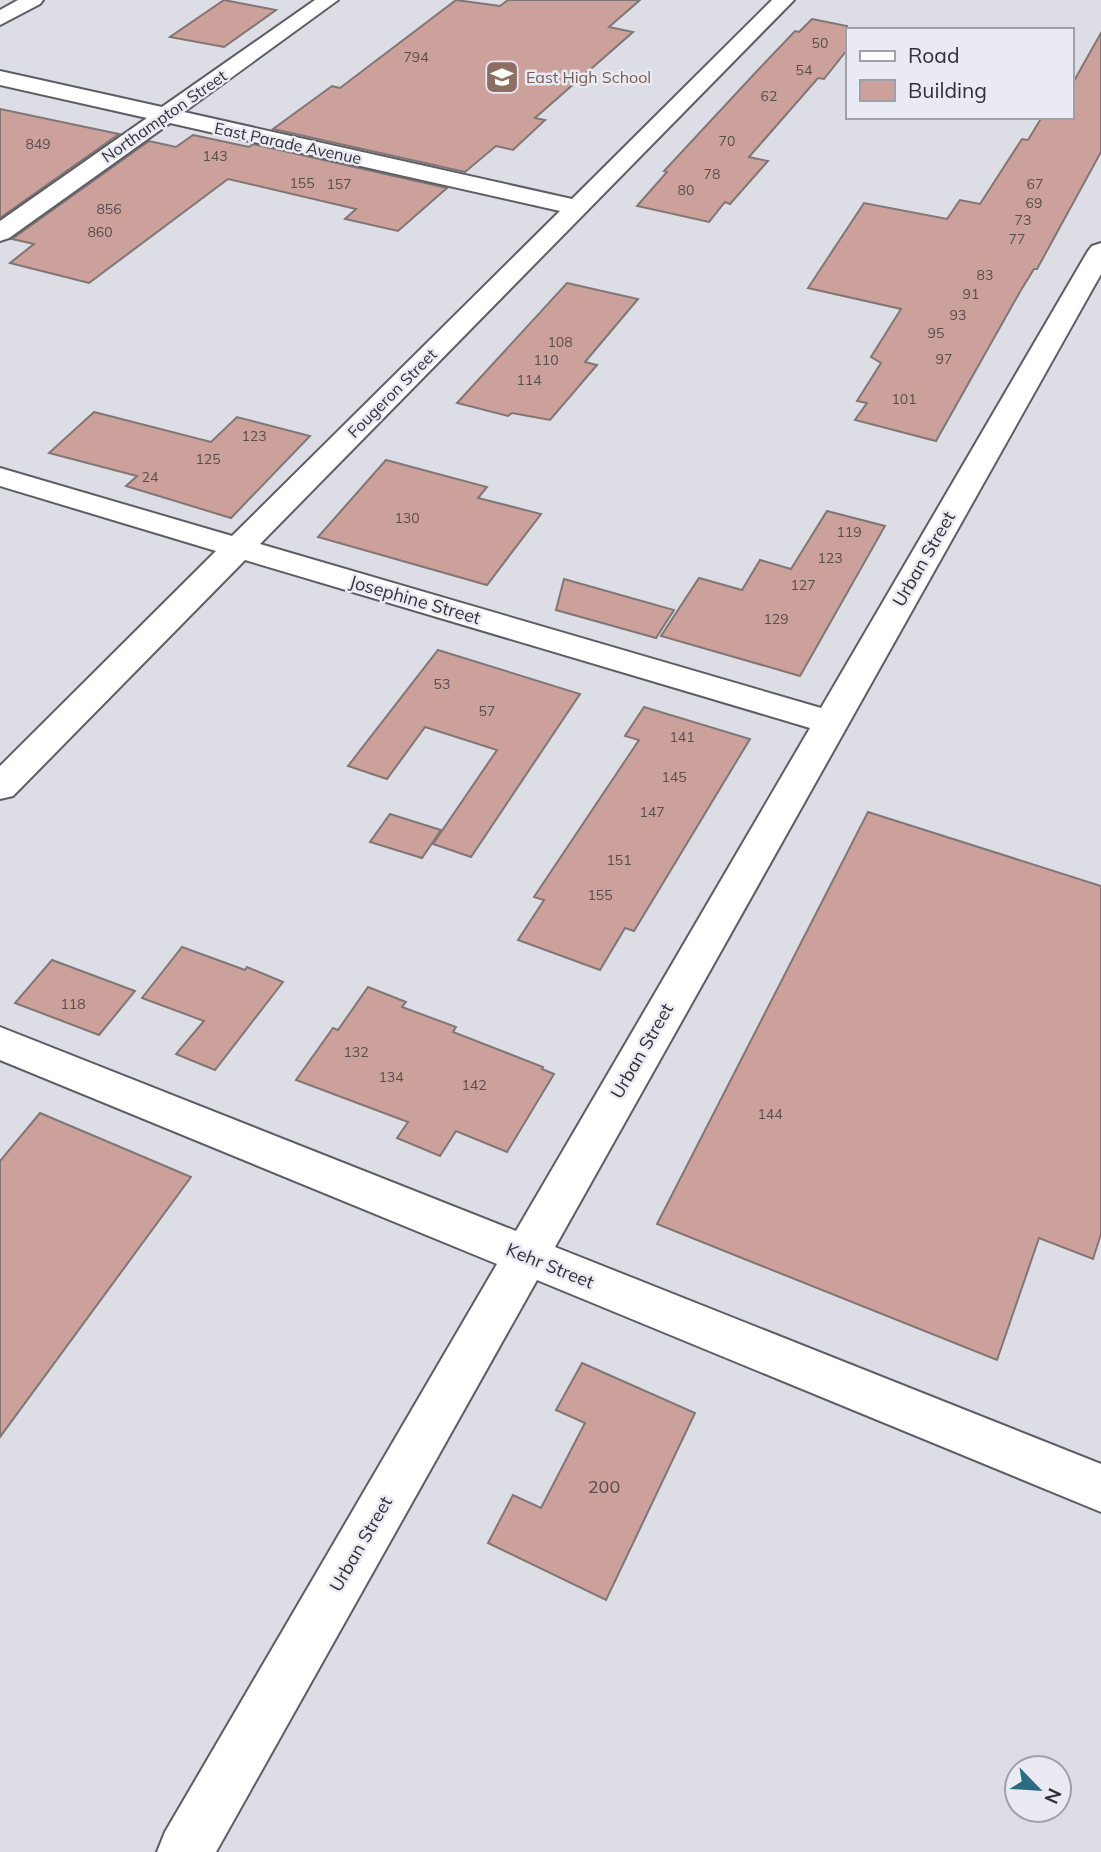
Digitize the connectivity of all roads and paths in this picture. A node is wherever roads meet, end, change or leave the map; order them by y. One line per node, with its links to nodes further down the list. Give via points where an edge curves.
1 (33, 0): 4 (street)
2 (328, 0): 6 (street, Northampton Street)
3 (785, 0): 7 (street, Fougeron Street)
4 (0, 19)
5 (0, 78): 6 (street, East Parade Avenue)
6 (164, 116): 7 (street, East Parade Avenue); 8 (street, Northampton Street)
7 (576, 208): 11 (street, Fougeron Street)
8 (0, 233)
9 (1101, 251): 12 (street, Urban Street)
10 (0, 477): 11 (street, Josephine Street)
11 (238, 548): 12 (street, Josephine Street); 13 (street, Fougeron Street)
12 (831, 723): 15 (street, Urban Street)
13 (0, 787)
14 (0, 1043): 15 (street, Kehr Street)
15 (526, 1257): 16 (street, Kehr Street); 17 (street, Urban Street)
16 (1101, 1488)
17 (185, 1852)

